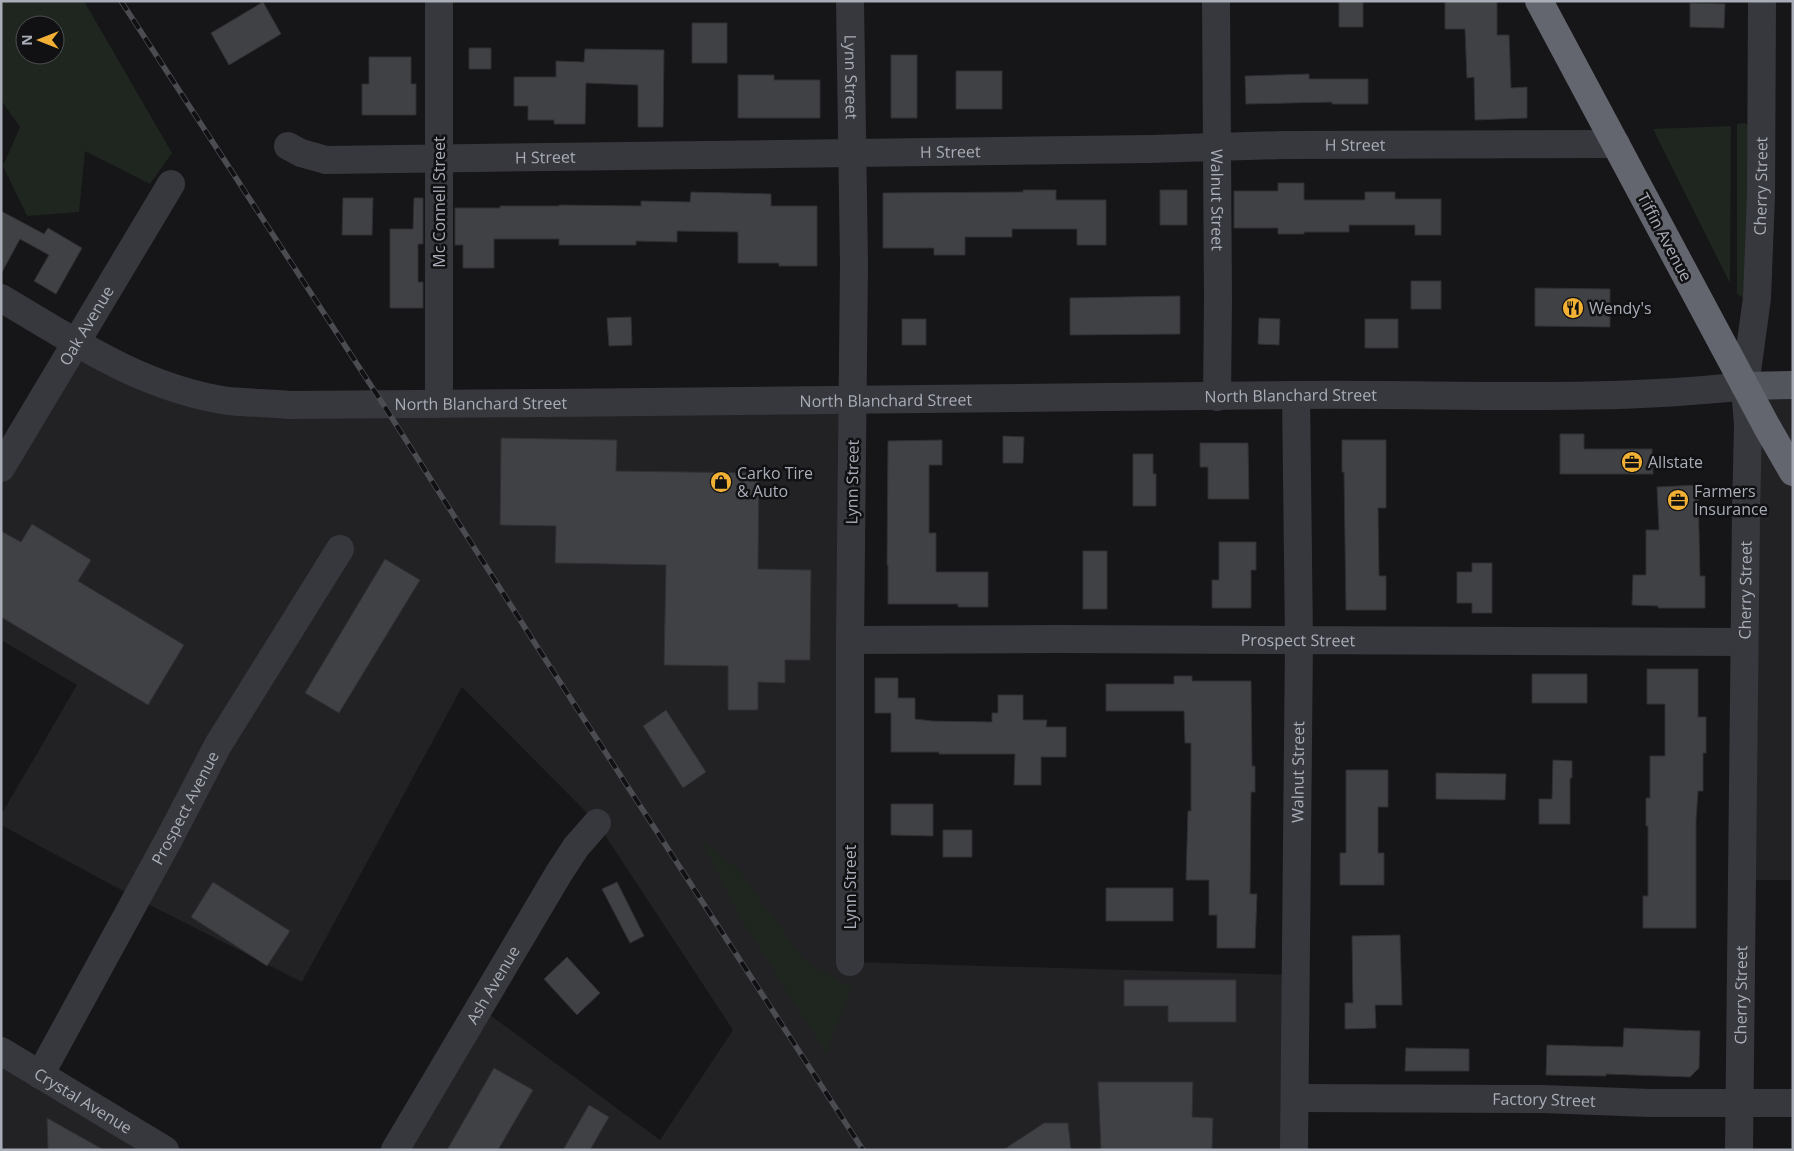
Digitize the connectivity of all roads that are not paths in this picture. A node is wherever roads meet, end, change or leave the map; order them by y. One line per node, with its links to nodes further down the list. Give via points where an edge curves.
1 (439, 1): 10 (street, Mc Connell Street)
2 (850, 1): 9 (street, Lynn Street)
3 (1216, 1): 8 (street, Walnut Street)
4 (1539, 1): 6 (highway, Tiffin Avenue)
5 (1762, 1): 15 (street, Cherry Street, via 1757,298)
6 (1616, 144): 8 (street, H Street); 15 (highway, Tiffin Avenue)
7 (288, 146): 10 (street, H Street, via 326,160)
8 (1217, 146): 9 (street, H Street); 17 (street, Walnut Street)
9 (853, 152): 10 (street, H Street); 18 (street, Lynn Street)
10 (440, 158): 19 (street, Mc Connell Street)
11 (171, 184): 13 (street, Oak Avenue)
12 (1, 298): 13 (street, North Blanchard Street)
13 (75, 343): 19 (street, North Blanchard Street, via 141,376 184,391 229,400 290,405); 20 (street, Oak Avenue)
14 (1793, 385): 15 (main road, North Blanchard Street)
15 (1745, 386): 16 (street, North Blanchard Street, via 1615,394); 21 (highway, Tiffin Avenue); 25 (street, Cherry Street, via 1748,425)
16 (1296, 395): 17 (street, North Blanchard Street); 24 (street, Walnut Street)
17 (1217, 397): 18 (street, North Blanchard Street)
18 (853, 400): 19 (street, North Blanchard Street); 23 (street, Lynn Street)
19 (439, 404)
20 (1, 468)
21 (1793, 472)
22 (340, 549): 29 (street, Prospect Avenue, via 218,745)
23 (850, 640): 24 (street, Prospect Street); 27 (street, Lynn Street)
24 (1299, 640): 25 (street, Prospect Street); 30 (street, Walnut Street)
25 (1744, 642): 32 (street, Cherry Street)
26 (597, 823): 34 (street, Ash Avenue, via 559,873)
27 (850, 962)
28 (1, 1051): 29 (street, Crystal Avenue)
29 (40, 1074): 33 (street, Crystal Avenue)
30 (1294, 1098): 32 (street, Factory Street); 35 (street, Walnut Street)
31 (1793, 1103): 32 (street, Factory Street)
32 (1739, 1104): 36 (street, Cherry Street)
33 (165, 1150)
34 (395, 1150)
35 (1294, 1150)
36 (1739, 1150)

